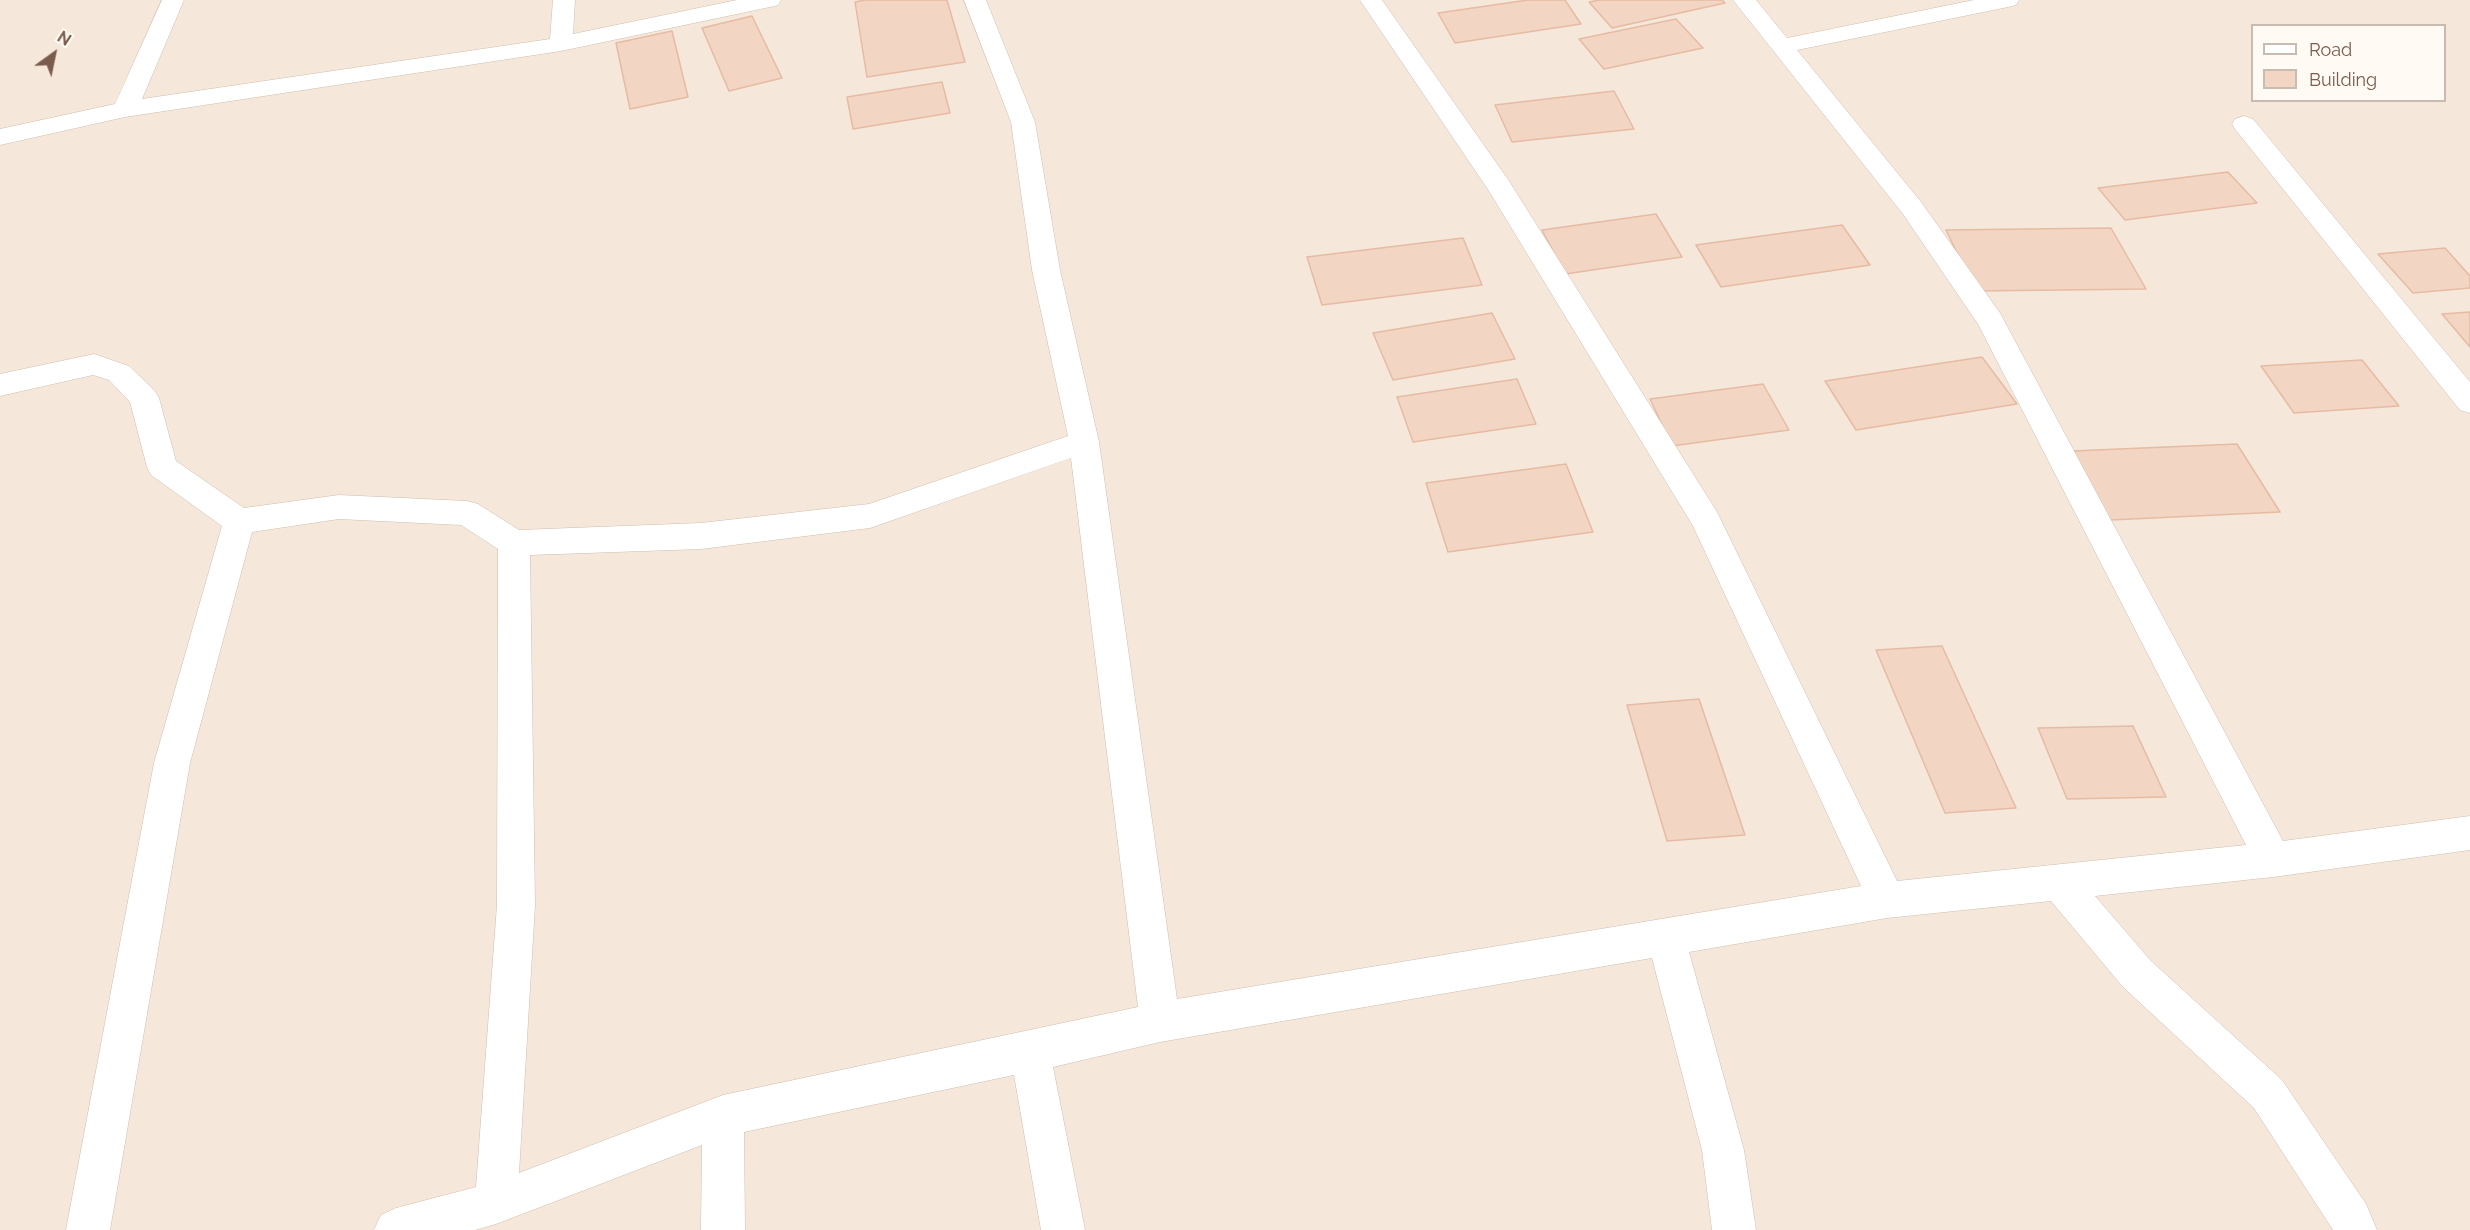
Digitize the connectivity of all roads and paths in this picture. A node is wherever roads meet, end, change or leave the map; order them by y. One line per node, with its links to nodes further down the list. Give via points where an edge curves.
1 (173, 0): 10 (street)
2 (564, 0): 8 (street)
3 (770, 0): 8 (street)
4 (975, 0): 15 (street, via 1023,122 1046,270)
5 (1371, 0): 21 (street, via 1500,187 1706,521)
6 (1743, 0): 9 (street)
7 (2008, 0): 9 (street)
8 (561, 44): 10 (street)
9 (1782, 46): 19 (street, via 1912,208 1990,320)
10 (125, 109): 12 (street)
11 (2244, 124): 14 (street)
12 (0, 137)
13 (0, 385): 16 (street, via 94,364 119,373 144,398 162,467)
14 (2470, 402)
15 (1084, 442): 17 (street, via 870,516 701,536); 23 (street)
16 (238, 521): 17 (street, via 339,507 467,513); 27 (street, via 172,763)
17 (514, 543): 26 (street, via 516,905)
18 (2470, 833): 19 (street)
19 (2273, 860): 20 (street)
20 (2060, 883): 21 (street); 32 (street, via 2136,974 2268,1094)
21 (1887, 900): 22 (street)
22 (1666, 938): 23 (street); 31 (street, via 1723,1150)
23 (1160, 1022): 24 (street)
24 (1030, 1052): 25 (street); 30 (street)
25 (723, 1116): 26 (street); 29 (street)
26 (496, 1203): 28 (street)
27 (88, 1230)
28 (396, 1230)
29 (723, 1230)
30 (1063, 1230)
31 (1734, 1230)
32 (2355, 1230)

